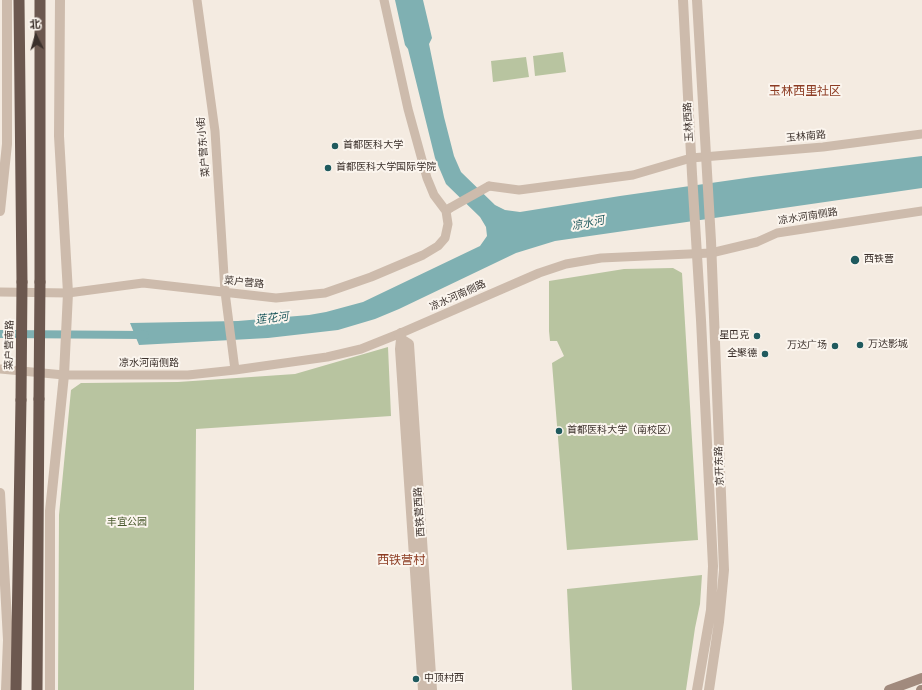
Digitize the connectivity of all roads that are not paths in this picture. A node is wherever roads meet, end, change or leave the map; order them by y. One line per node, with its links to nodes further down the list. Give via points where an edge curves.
1 (7, 0): 13 (street, via 6,144)
2 (19, 0): 29 (highway, 菜户营南路, bridge, via 22,282)
3 (40, 0): 30 (highway, bridge)
4 (60, 0): 20 (street, via 59,136)
5 (198, 0): 19 (street, 菜户营东小街, via 215,131)
6 (384, 0): 12 (street, via 408,109 427,178 434,194)
7 (683, 0): 11 (street, 玉林西路)
8 (697, 0): 10 (street, 玉林西路)
9 (922, 134): 10 (street, 玉林南路, via 823,147)
10 (706, 156): 11 (street, 玉林南路); 15 (street, 玉林西路)
11 (691, 158): 12 (street, 玉林南路, bridge, via 634,175 519,190 489,186); 16 (street, 玉林西路)
12 (448, 209): 19 (street, 菜户营路, via 445,238 438,246 371,277 325,292 276,298)
13 (0, 211)
14 (922, 211): 17 (street, 凉水河南侧路, via 777,233 757,242)
15 (711, 241): 17 (street, 京开东路)
16 (696, 249): 17 (street, 凉水河南侧路); 21 (street, 凉水河南侧路, via 566,264 539,272); 34 (street, 京开东路, via 713,566 710,610)
17 (711, 253): 35 (street, 京开东路, via 724,570)
18 (0, 292): 20 (street, 菜户营路)
19 (224, 292): 20 (street, 菜户营路, via 143,284); 23 (street, 菜户营东小街)
20 (68, 293): 24 (street)
21 (400, 335): 23 (street, 凉水河南侧路, via 361,349 327,357); 32 (street, 西铁营西路); 33 (street, 西铁营西路, via 409,344)
22 (0, 369): 24 (street, 凉水河南侧路)
23 (235, 370): 24 (street, 凉水河南侧路, via 188,375)
24 (64, 375): 31 (street, via 50,511)
25 (0, 493): 26 (street)
26 (4, 641): 28 (street)
27 (922, 678): 36 (main road)
28 (6, 690)
29 (16, 690)
30 (37, 690)
31 (50, 690)
32 (423, 690)
33 (432, 690)
34 (697, 690)
35 (709, 690)
36 (889, 690)

